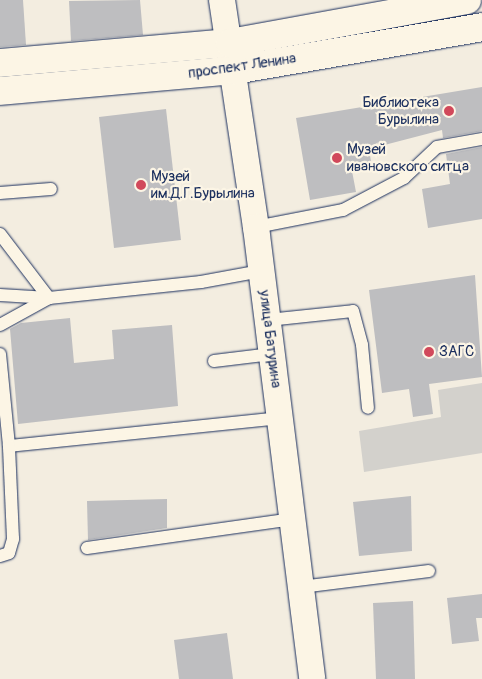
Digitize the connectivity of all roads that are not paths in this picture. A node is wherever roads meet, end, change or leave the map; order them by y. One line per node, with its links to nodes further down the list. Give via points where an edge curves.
1 (222, 0): 4 (street, улица Батурина)
2 (467, 0): 4 (highway, проспект Ленина)
3 (482, 27): 6 (highway, проспект Ленина)
4 (230, 43): 5 (highway, проспект Ленина); 6 (street, улица Батурина)
5 (0, 63)
6 (234, 70): 7 (highway, проспект Ленина); 11 (street, улица Батурина)
7 (0, 91)
8 (482, 139): 11 (lane, via 437,148 404,178 343,210)
9 (51, 189): 10 (lane)
10 (0, 193)
11 (256, 227): 13 (street, улица Батурина)
12 (0, 234): 15 (lane)
13 (262, 271): 15 (lane, via 201,282); 16 (street, улица Батурина)
14 (0, 295): 15 (lane)
15 (49, 298): 17 (lane)
16 (268, 320): 19 (street, улица Батурина); 21 (lane, via 353,311 362,346)
17 (0, 325)
18 (0, 354): 23 (lane)
19 (272, 354): 20 (lane); 22 (street, улица Батурина)
20 (214, 362)
21 (368, 408)
22 (280, 418): 23 (lane); 24 (street, улица Батурина)
23 (9, 446): 26 (lane, via 13,539 9,553)
24 (292, 519): 25 (lane); 28 (street, улица Батурина)
25 (87, 548)
26 (0, 556)
27 (429, 571): 28 (lane)
28 (301, 587): 29 (street, улица Батурина)
29 (312, 679)

